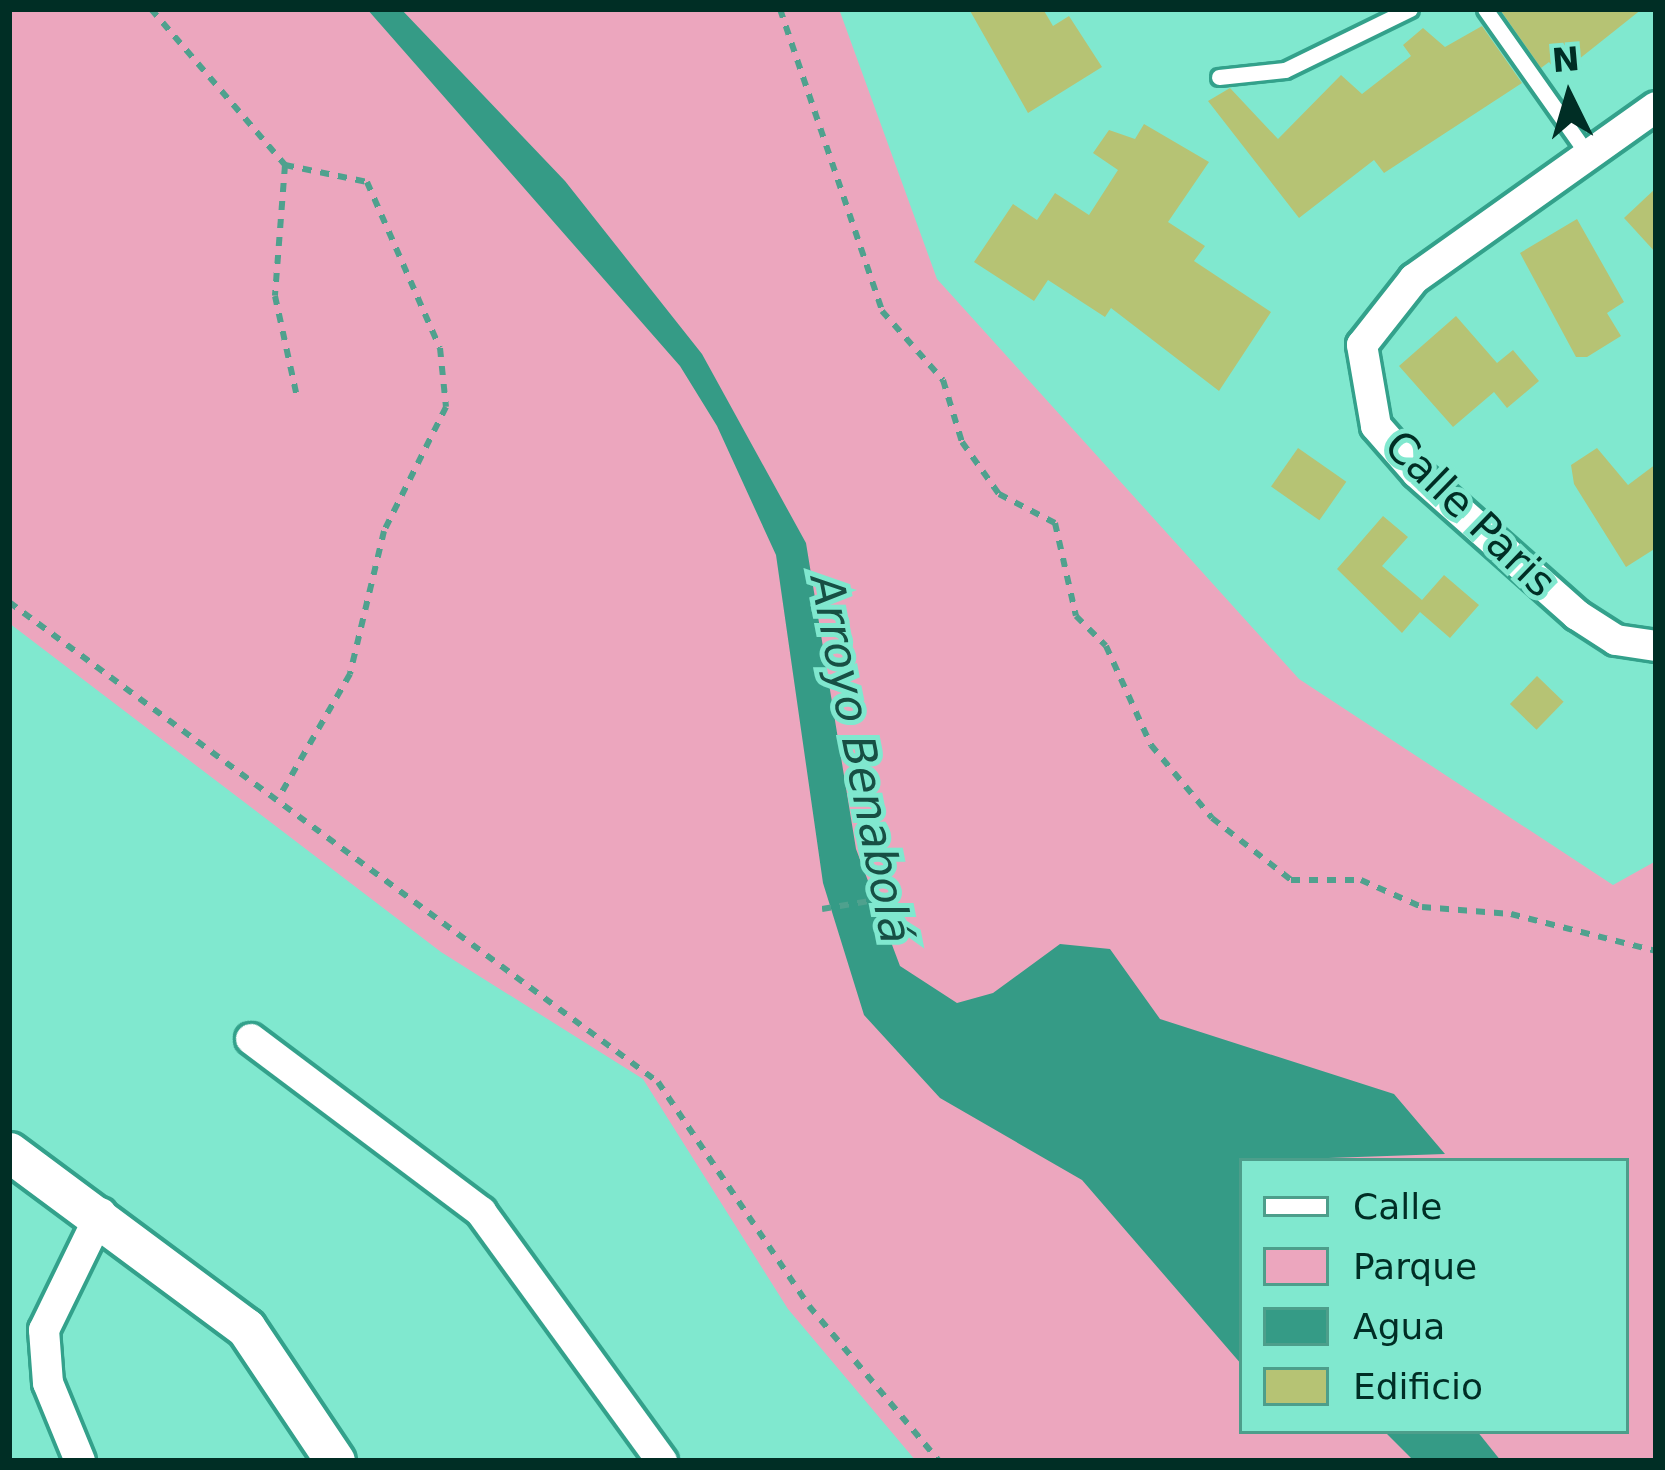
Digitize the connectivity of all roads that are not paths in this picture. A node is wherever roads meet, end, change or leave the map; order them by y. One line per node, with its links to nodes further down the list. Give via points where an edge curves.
1 (1410, 9): 3 (lane, via 1285,70)
2 (1485, 9): 5 (lane)
3 (1219, 76)
4 (1656, 107): 5 (street, Calle Paris)
5 (1588, 155): 6 (street, Calle Paris, via 1379,311 1362,345 1364,388 1376,426 1417,473 1576,615 1616,640)
6 (1656, 646)
7 (251, 1039): 12 (street, via 481,1212)
8 (9, 1152): 9 (street)
9 (101, 1214): 10 (street, via 44,1330 48,1383); 11 (street, via 246,1328)
10 (80, 1461)
11 (335, 1461)
12 (662, 1461)

